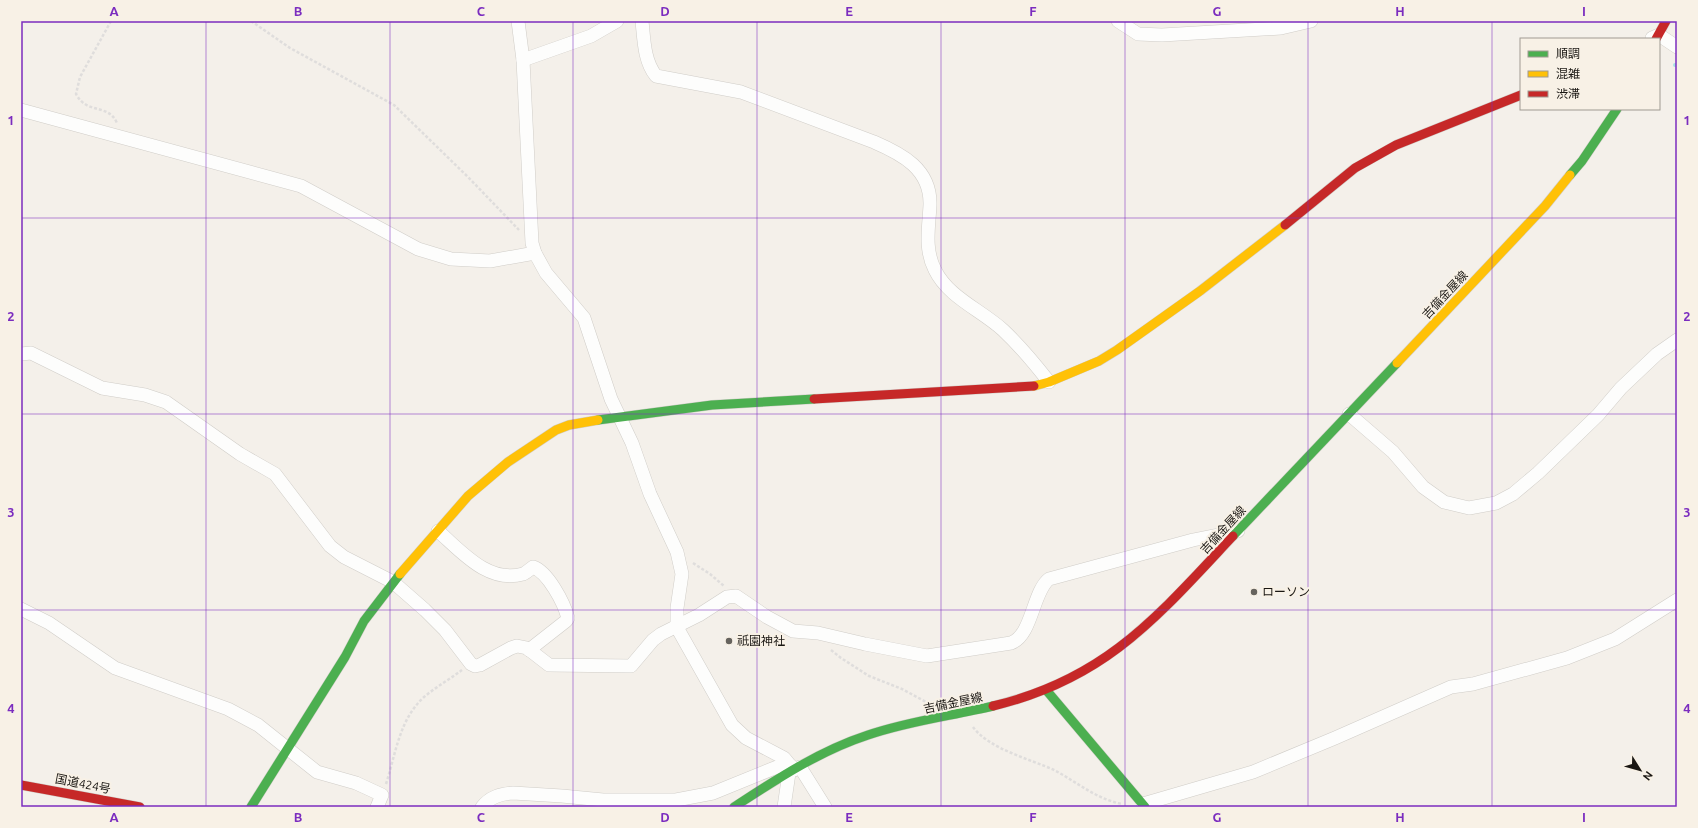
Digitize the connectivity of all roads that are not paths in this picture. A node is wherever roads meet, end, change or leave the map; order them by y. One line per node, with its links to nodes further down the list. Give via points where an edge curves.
1 (518, 21): 8 (street)
2 (617, 21): 8 (street, via 591,36)
3 (642, 21): 15 (street, via 647,58 656,76 741,92 880,144 913,163 921,171 929,193 927,236 935,271 951,290 1003,330 1037,366)
4 (1118, 21): 5 (street, via 1138,34 1162,35 1281,28)
5 (1311, 21)
6 (1659, 30): 7 (street)
7 (1677, 47)
8 (523, 60): 12 (street)
9 (1520, 95): 15 (main road, via 1396,145 1355,168 1200,292 1117,350 1084,368)
10 (21, 110): 12 (street, via 301,186 418,250 451,259 490,261)
11 (1616, 110): 16 (main road, 吉備金屋線, via 1582,161 1553,196)
12 (533, 248): 17 (street, via 546,272 584,318)
13 (1677, 340): 16 (street, via 1657,354 1621,388 1598,415 1538,473 1513,494 1496,503 1469,508 1444,502 1423,487 1393,452)
14 (21, 354): 20 (street, via 31,353 102,388 145,395 166,402 240,454 275,474 330,546 344,557)
15 (1048, 382): 17 (main road, via 1036,386 1001,389 712,405)
16 (1349, 414): 19 (main road, 吉備金屋線)
17 (618, 416): 18 (main road, via 569,425 536,443 508,462 468,496); 23 (street, via 632,443 650,494 677,552 682,574)
18 (438, 531): 20 (main road); 24 (street, via 486,570 515,575 533,567 542,573 554,588 568,618)
19 (1238, 531): 23 (street, via 1193,540 1048,579 1043,585 1032,615 1015,642 927,656 818,633 793,631 767,618 736,596); 25 (main road, 吉備金屋線, via 1163,611 1131,641 1096,666)
20 (393, 582): 24 (street, via 445,630 471,664 480,665 517,646); 26 (main road, via 364,621)
21 (1677, 600): 30 (street, via 1615,639 1567,658 1451,687 1252,772)
22 (21, 610): 26 (street, via 49,623 115,668 228,709 258,725)
23 (677, 626): 24 (street, via 653,640 631,666 555,666 544,662); 27 (street, via 732,725 746,738 784,758)
24 (529, 650)
25 (1047, 691): 27 (main road, 吉備金屋線, via 1011,702 867,735 838,746); 30 (main road)
26 (288, 750): 29 (street, via 317,772 356,783); 32 (main road)
27 (793, 769): 33 (street, via 782,766 731,787 676,800 603,800 505,793 491,798); 34 (main road, 吉備金屋線); 35 (street); 36 (street)
28 (21, 785): 31 (main road, 国道424号)
29 (380, 801)
30 (1144, 806)
31 (140, 807)
32 (251, 807)
33 (482, 807)
34 (734, 807)
35 (784, 807)
36 (825, 807)

